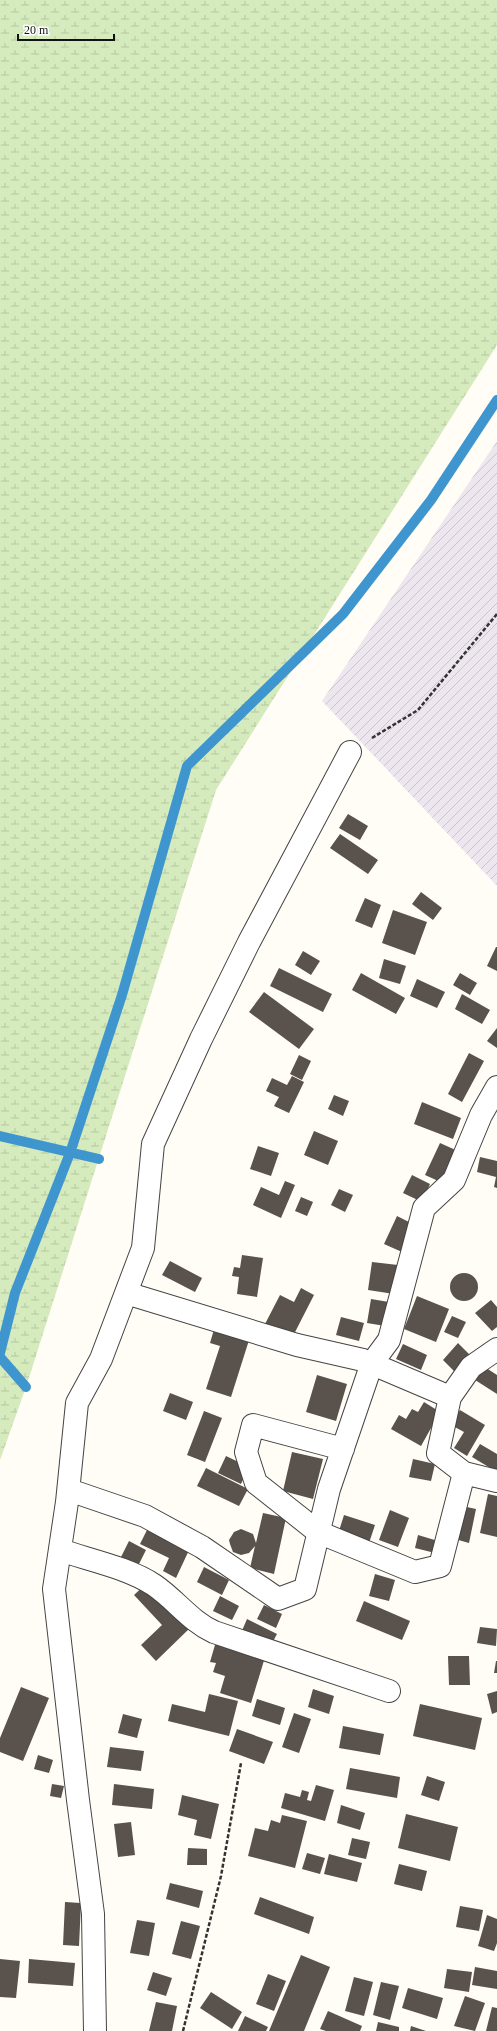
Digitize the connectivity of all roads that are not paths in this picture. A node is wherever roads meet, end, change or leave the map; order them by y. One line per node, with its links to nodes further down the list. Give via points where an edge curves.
1 (350, 752): 3 (street, via 249,942 153,1144 143,1248)
2 (497, 1087): 5 (street, via 481,1115 454,1180 424,1208 389,1340)
3 (126, 1293): 5 (street, via 298,1345); 10 (street, via 101,1359 77,1403)
4 (497, 1349): 6 (street, via 471,1367)
5 (372, 1363): 6 (street); 7 (street)
6 (450, 1397): 8 (street, via 438,1453)
7 (343, 1449): 11 (street); 11 (street, via 253,1425 246,1452 256,1483)
8 (464, 1473): 9 (street); 11 (street, via 440,1566 415,1572)
9 (497, 1481)
10 (69, 1490): 11 (street, via 144,1516 202,1547 278,1599 305,1589); 12 (street)
11 (318, 1532)
12 (60, 1550): 13 (street, via 145,1580 163,1592 191,1619 214,1632); 14 (street, via 54,1589 93,1914)
13 (389, 1691)
14 (94, 2031)

